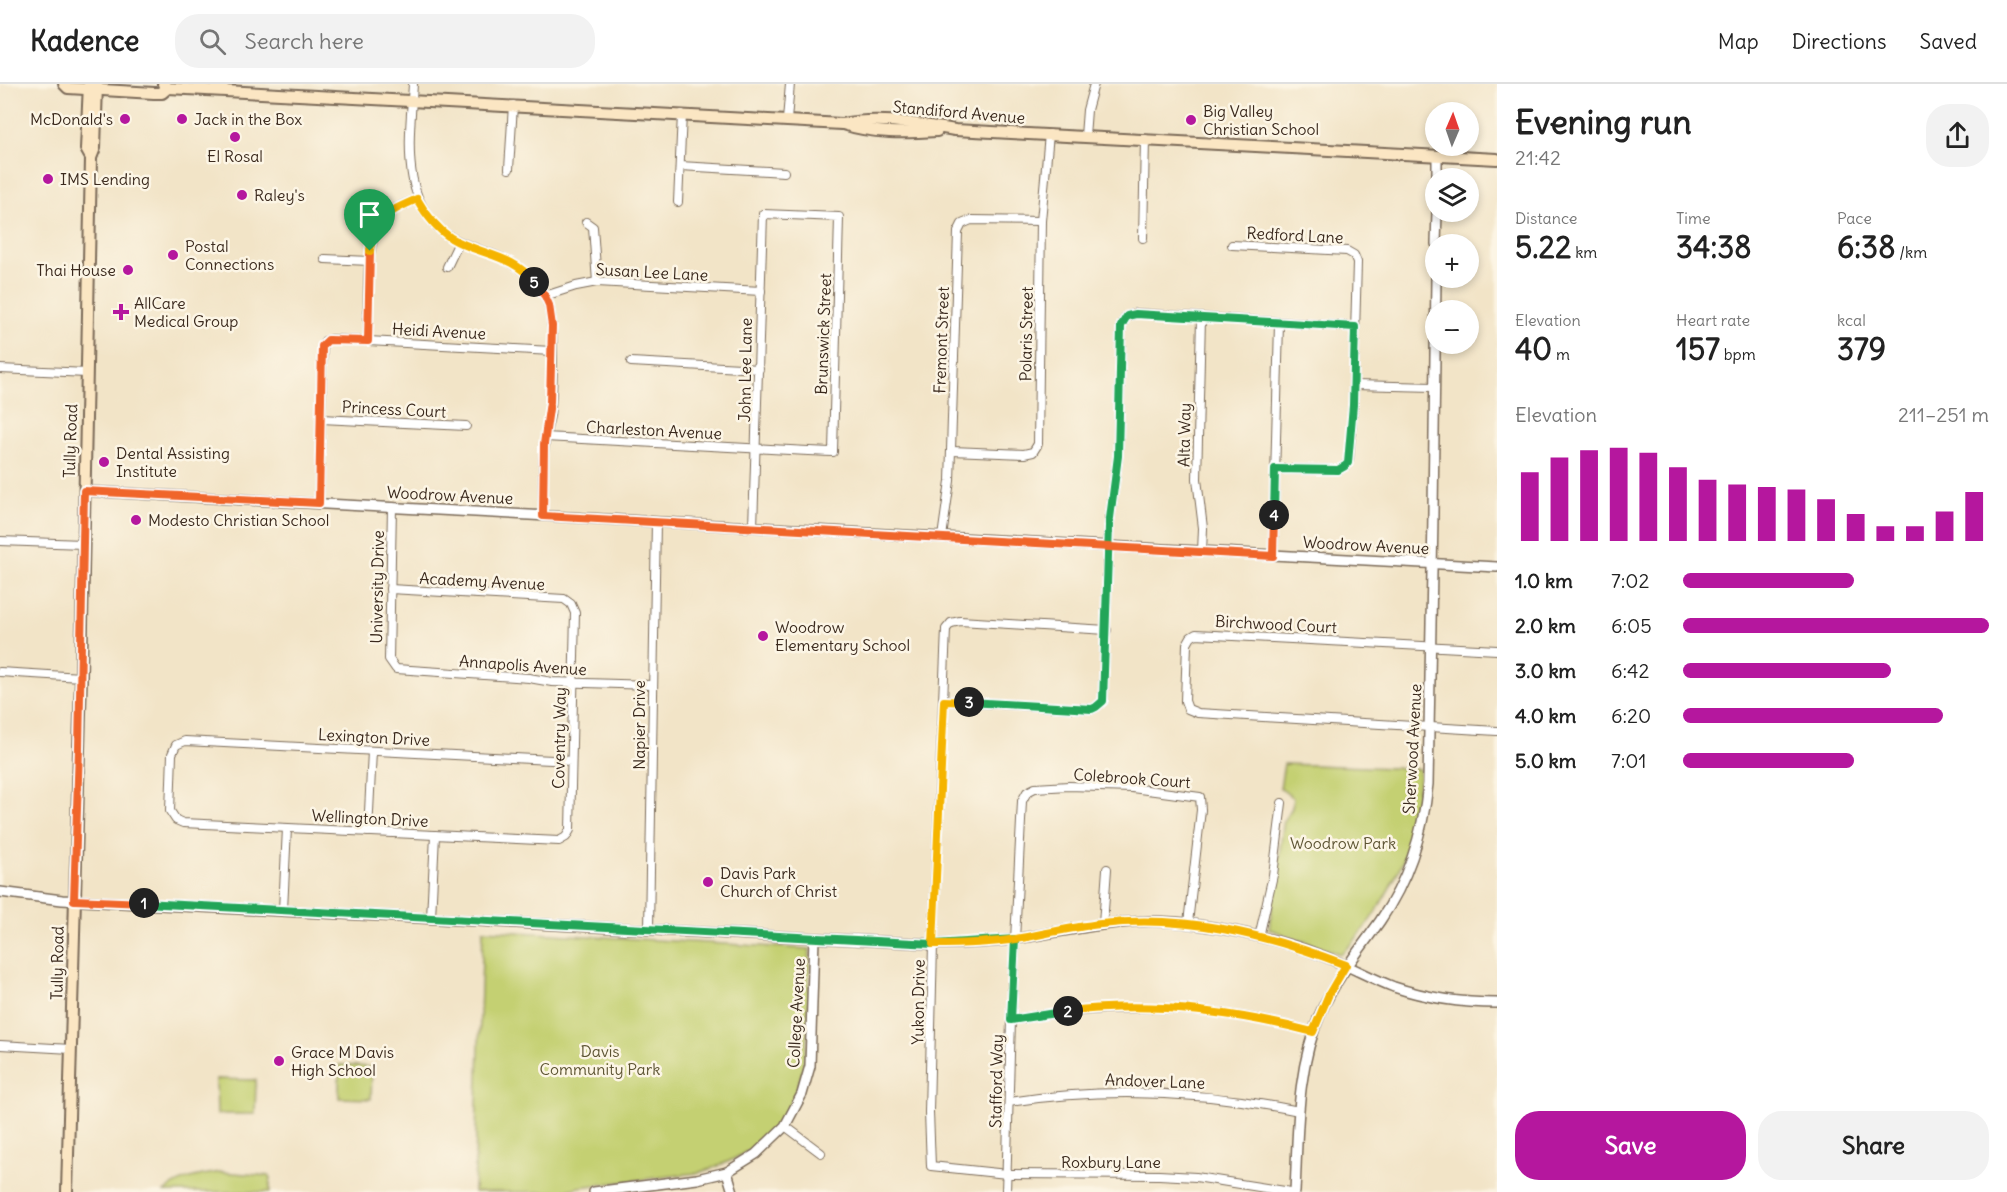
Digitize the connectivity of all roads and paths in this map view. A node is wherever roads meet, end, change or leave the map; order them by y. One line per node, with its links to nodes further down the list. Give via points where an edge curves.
1 (64, 84): 6 (main road, Standiford Avenue, via 68,88)
2 (413, 84): 7 (street)
3 (790, 84): 10 (street)
4 (1094, 84): 12 (street)
5 (165, 86): 6 (main road, Standiford Avenue, via 162,93); 7 (main road, Standiford Avenue)
6 (93, 87): 44 (main road, Tully Road, via 86,149 91,158)
7 (412, 100): 8 (main road, Standiford Avenue); 21 (street, via 411,169)
8 (513, 105): 9 (main road, Standiford Avenue); 19 (street)
9 (682, 114): 10 (main road, Standiford Avenue); 17 (street)
10 (787, 120): 11 (main road, Standiford Avenue, via 842,124 860,120)
11 (1049, 135): 12 (main road, Standiford Avenue); 24 (street, Polaris Street)
12 (1085, 136): 13 (main road, Standiford Avenue)
13 (1145, 139): 14 (main road, Standiford Avenue); 26 (street)
14 (1425, 155)
15 (1437, 156): 16 (main road, Standiford Avenue); 18 (street)
16 (1497, 159)
17 (680, 166): 20 (street); 22 (street)
18 (1437, 168)
19 (509, 170)
20 (784, 172)
21 (417, 199): 27 (street, via 433,222); 30 (street, via 395,208 378,224 371,242)
22 (678, 202)
23 (763, 214): 34 (street, John Lee Lane); 52 (street, Brunswick Street, via 839,217)
24 (1041, 221): 51 (street, Fremont Street, via 971,220 959,227); 51 (street, Polaris Street, via 1036,448 1024,454)
25 (586, 222): 32 (street, via 593,227)
26 (1143, 238)
27 (459, 242): 31 (street); 35 (street, via 516,265)
28 (1232, 245): 38 (street, Redford Lane, via 1347,251 1354,255)
29 (325, 259): 30 (street)
30 (370, 261): 39 (street)
31 (447, 267)
32 (597, 282): 34 (street, Susan Lee Lane); 35 (street, Susan Lee Lane)
33 (1436, 288): 46 (street, Sherwood Avenue)
34 (761, 291): 43 (street, John Lee Lane)
35 (545, 296): 40 (street, via 551,316)
36 (1201, 318): 37 (street); 63 (street, via 1136,314 1126,317 1121,326 1118,456); 64 (street, Alta Way, via 1197,479)
37 (1279, 323): 38 (street); 53 (street)
38 (1355, 327): 45 (street)
39 (368, 341): 40 (street, Heidi Avenue); 47 (street, Heidi Avenue, via 325,341)
40 (552, 351): 49 (street, via 550,416)
41 (631, 362): 43 (street)
42 (0, 369): 44 (street)
43 (759, 369): 50 (street, John Lee Lane)
44 (87, 373): 54 (main road, Tully Road)
45 (1353, 385): 46 (street); 53 (street, via 1349,460 1345,466 1338,470)
46 (1434, 387): 66 (street, Sherwood Avenue)
47 (321, 419): 48 (street, Princess Court); 55 (street)
48 (466, 426)
49 (545, 437): 50 (street, Charleston Avenue); 57 (street)
50 (757, 449): 52 (street, Charleston Avenue); 59 (street, John Lee Lane)
51 (952, 451): 60 (street, Fremont Street)
52 (833, 452)
53 (1275, 469): 65 (street)
54 (84, 491): 55 (street, Woodrow Avenue); 62 (main road, Tully Road)
55 (319, 503): 56 (street, Woodrow Avenue)
56 (392, 507): 57 (street, Woodrow Avenue); 68 (street, University Drive)
57 (543, 516): 58 (street, Woodrow Avenue)
58 (656, 521): 59 (street, Woodrow Avenue); 77 (street, Napier Drive)
59 (753, 527): 60 (street, Woodrow Avenue)
60 (942, 537): 63 (street, Woodrow Avenue)
61 (0, 541): 62 (street)
62 (83, 544): 75 (main road, Tully Road)
63 (1108, 546): 64 (street, Woodrow Avenue); 70 (street)
64 (1202, 552): 65 (street, Woodrow Avenue)
65 (1273, 556): 66 (street, Woodrow Avenue)
66 (1433, 564): 67 (street, Woodrow Avenue); 71 (street, Sherwood Avenue)
67 (1497, 567)
68 (390, 589): 69 (street, Academy Avenue, via 564,599); 73 (street, University Drive, via 389,659)
69 (570, 603): 76 (street, Coventry Way, via 574,613)
70 (1107, 630): 78 (street, via 1105,696 1092,709); 78 (street, Yukon Drive, via 960,621 950,624 945,633)
71 (1431, 646): 72 (street, Birchwood Court); 79 (street, Sherwood Avenue); 79 (street, Birchwood Court, via 1196,634 1187,644 1185,700 1188,709 1198,713)
72 (1497, 650)
73 (393, 666): 76 (street, Annapolis Avenue, via 400,670)
74 (0, 672): 75 (street)
75 (81, 677): 92 (main road, Tully Road)
76 (573, 683): 77 (street, Annapolis Avenue); 82 (street, Coventry Way)
77 (652, 685): 97 (street, Napier Drive)
78 (944, 701): 101 (street, Yukon Drive)
79 (1430, 727): 80 (street); 102 (street, Sherwood Avenue, via 1428,784 1416,847 1390,906)
80 (1497, 731)
81 (372, 750): 82 (street, Lexington Drive); 85 (street, Lexington Drive, via 185,741 176,745 172,754 170,812); 87 (street)
82 (571, 761): 89 (street, Coventry Way, via 570,830)
83 (1027, 792): 95 (street, Colebrook Court, via 1035,788 1101,786 1200,796); 100 (street, Stafford Way, via 1022,801)
84 (1281, 803): 98 (street, via 1273,875)
85 (174, 818): 86 (street, Wellington Drive, via 183,823)
86 (287, 828): 87 (street, Wellington Drive); 93 (street)
87 (368, 831): 88 (street, Wellington Drive)
88 (435, 835): 89 (street, Wellington Drive, via 559,841); 94 (street)
89 (566, 837)
90 (1107, 869): 96 (street)
91 (0, 892): 92 (street)
92 (74, 900): 93 (street); 107 (main road, Tully Road)
93 (283, 910): 94 (street)
94 (431, 918): 97 (street)
95 (1188, 923): 96 (street); 98 (street)
96 (1103, 924): 100 (street)
97 (649, 929): 99 (street)
98 (1259, 937): 102 (street)
99 (814, 938): 101 (street); 110 (street, College Avenue, via 810,1066 802,1094)
100 (1015, 939): 101 (street); 104 (street, Stafford Way)
101 (933, 944): 112 (street, Yukon Drive)
102 (1346, 965): 103 (street, via 1413,993 1454,1001); 105 (street, Sherwood Avenue)
103 (1497, 1003)
104 (1011, 1020): 105 (street, via 1087,1009 1166,1007 1228,1013); 108 (street, Stafford Way)
105 (1313, 1032): 109 (street, Sherwood Avenue)
106 (0, 1045): 107 (street)
107 (71, 1049): 116 (main road, Tully Road)
108 (1009, 1102): 109 (street, Andover Lane, via 1100,1092 1159,1092); 114 (street, Stafford Way)
109 (1299, 1111): 120 (street, Sherwood Avenue)
110 (785, 1126): 111 (street); 113 (street, College Avenue, via 756,1154)
111 (821, 1153)
112 (931, 1167): 114 (street, Roxbury Lane)
113 (727, 1172): 115 (street, College Avenue); 118 (street)
114 (1006, 1174): 119 (street, Stafford Way); 120 (street, Roxbury Lane, via 1196,1177)
115 (641, 1190): 117 (street, College Avenue)
116 (67, 1192)
117 (594, 1192)
118 (733, 1192)
119 (1006, 1192)
120 (1293, 1192)

